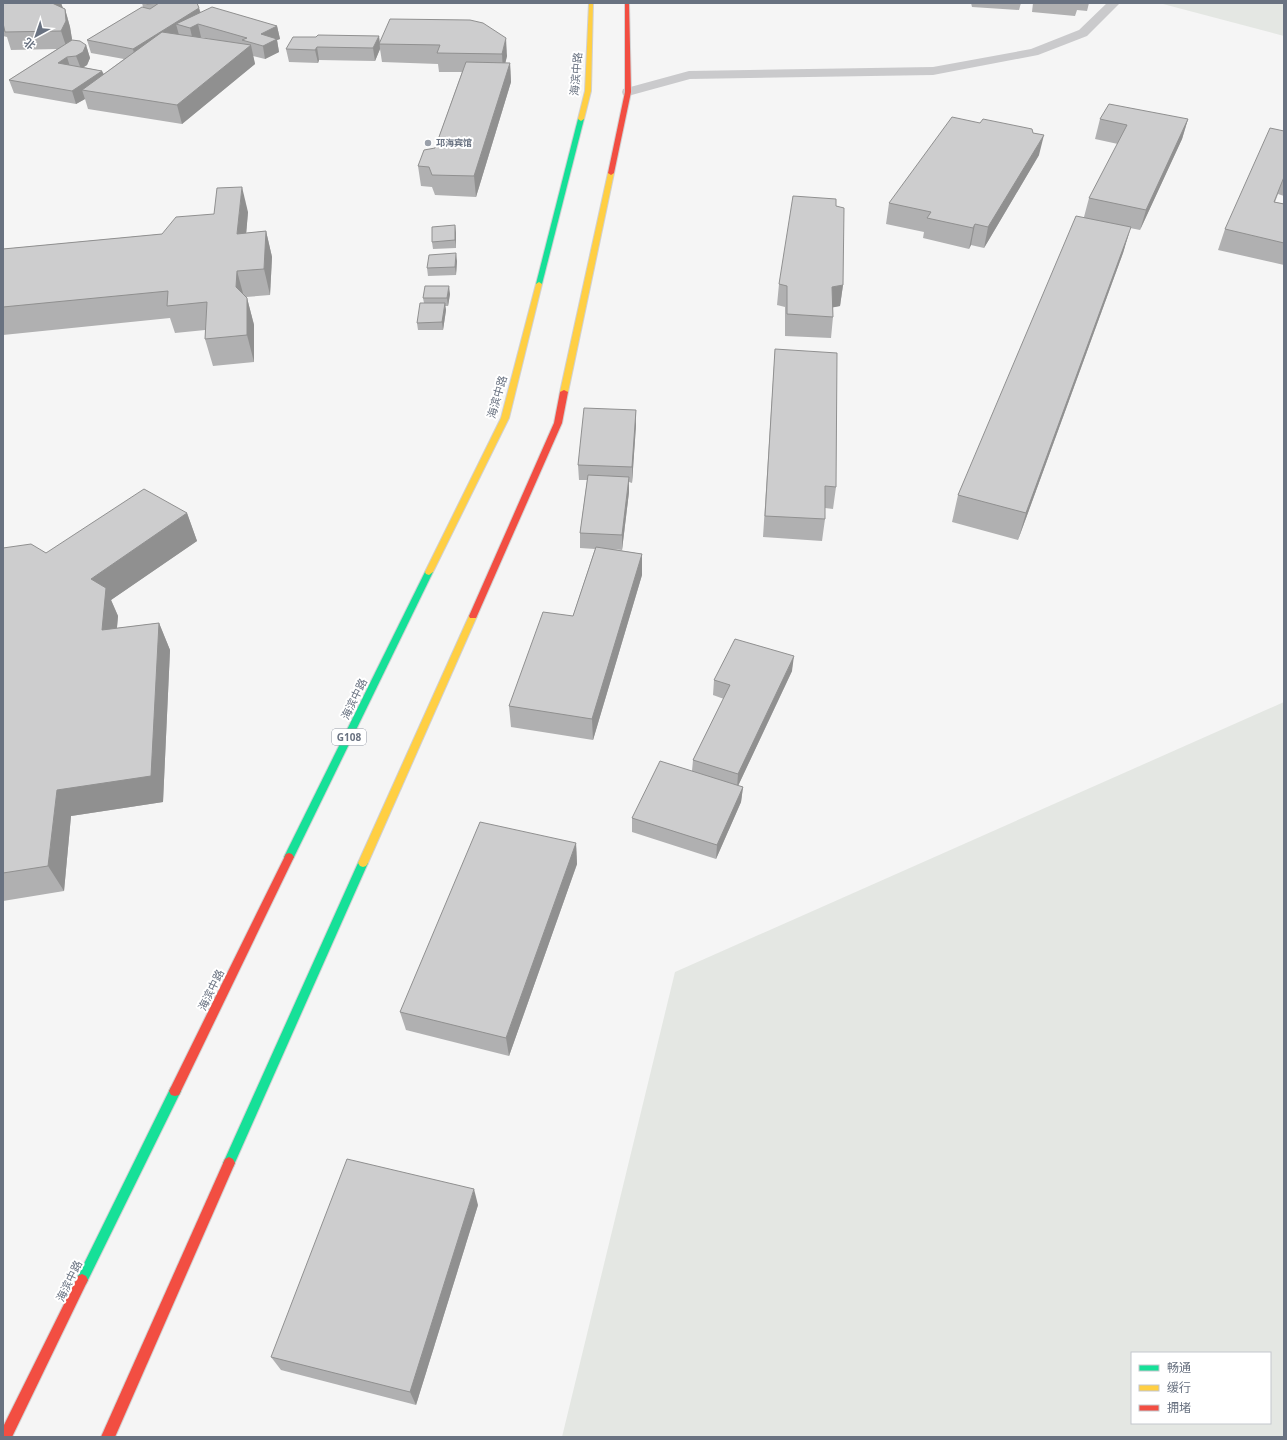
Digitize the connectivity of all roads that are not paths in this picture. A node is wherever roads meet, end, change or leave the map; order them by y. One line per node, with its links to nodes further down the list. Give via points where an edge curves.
1 (591, 3): 5 (highway, 海滨中路 / G108, via 588,91 505,418)
2 (627, 3): 4 (highway)
3 (1114, 3): 4 (street, via 1083,33 1034,52 933,71 689,75)
4 (628, 92): 6 (highway, via 558,423)
5 (5, 1437)
6 (108, 1437)

